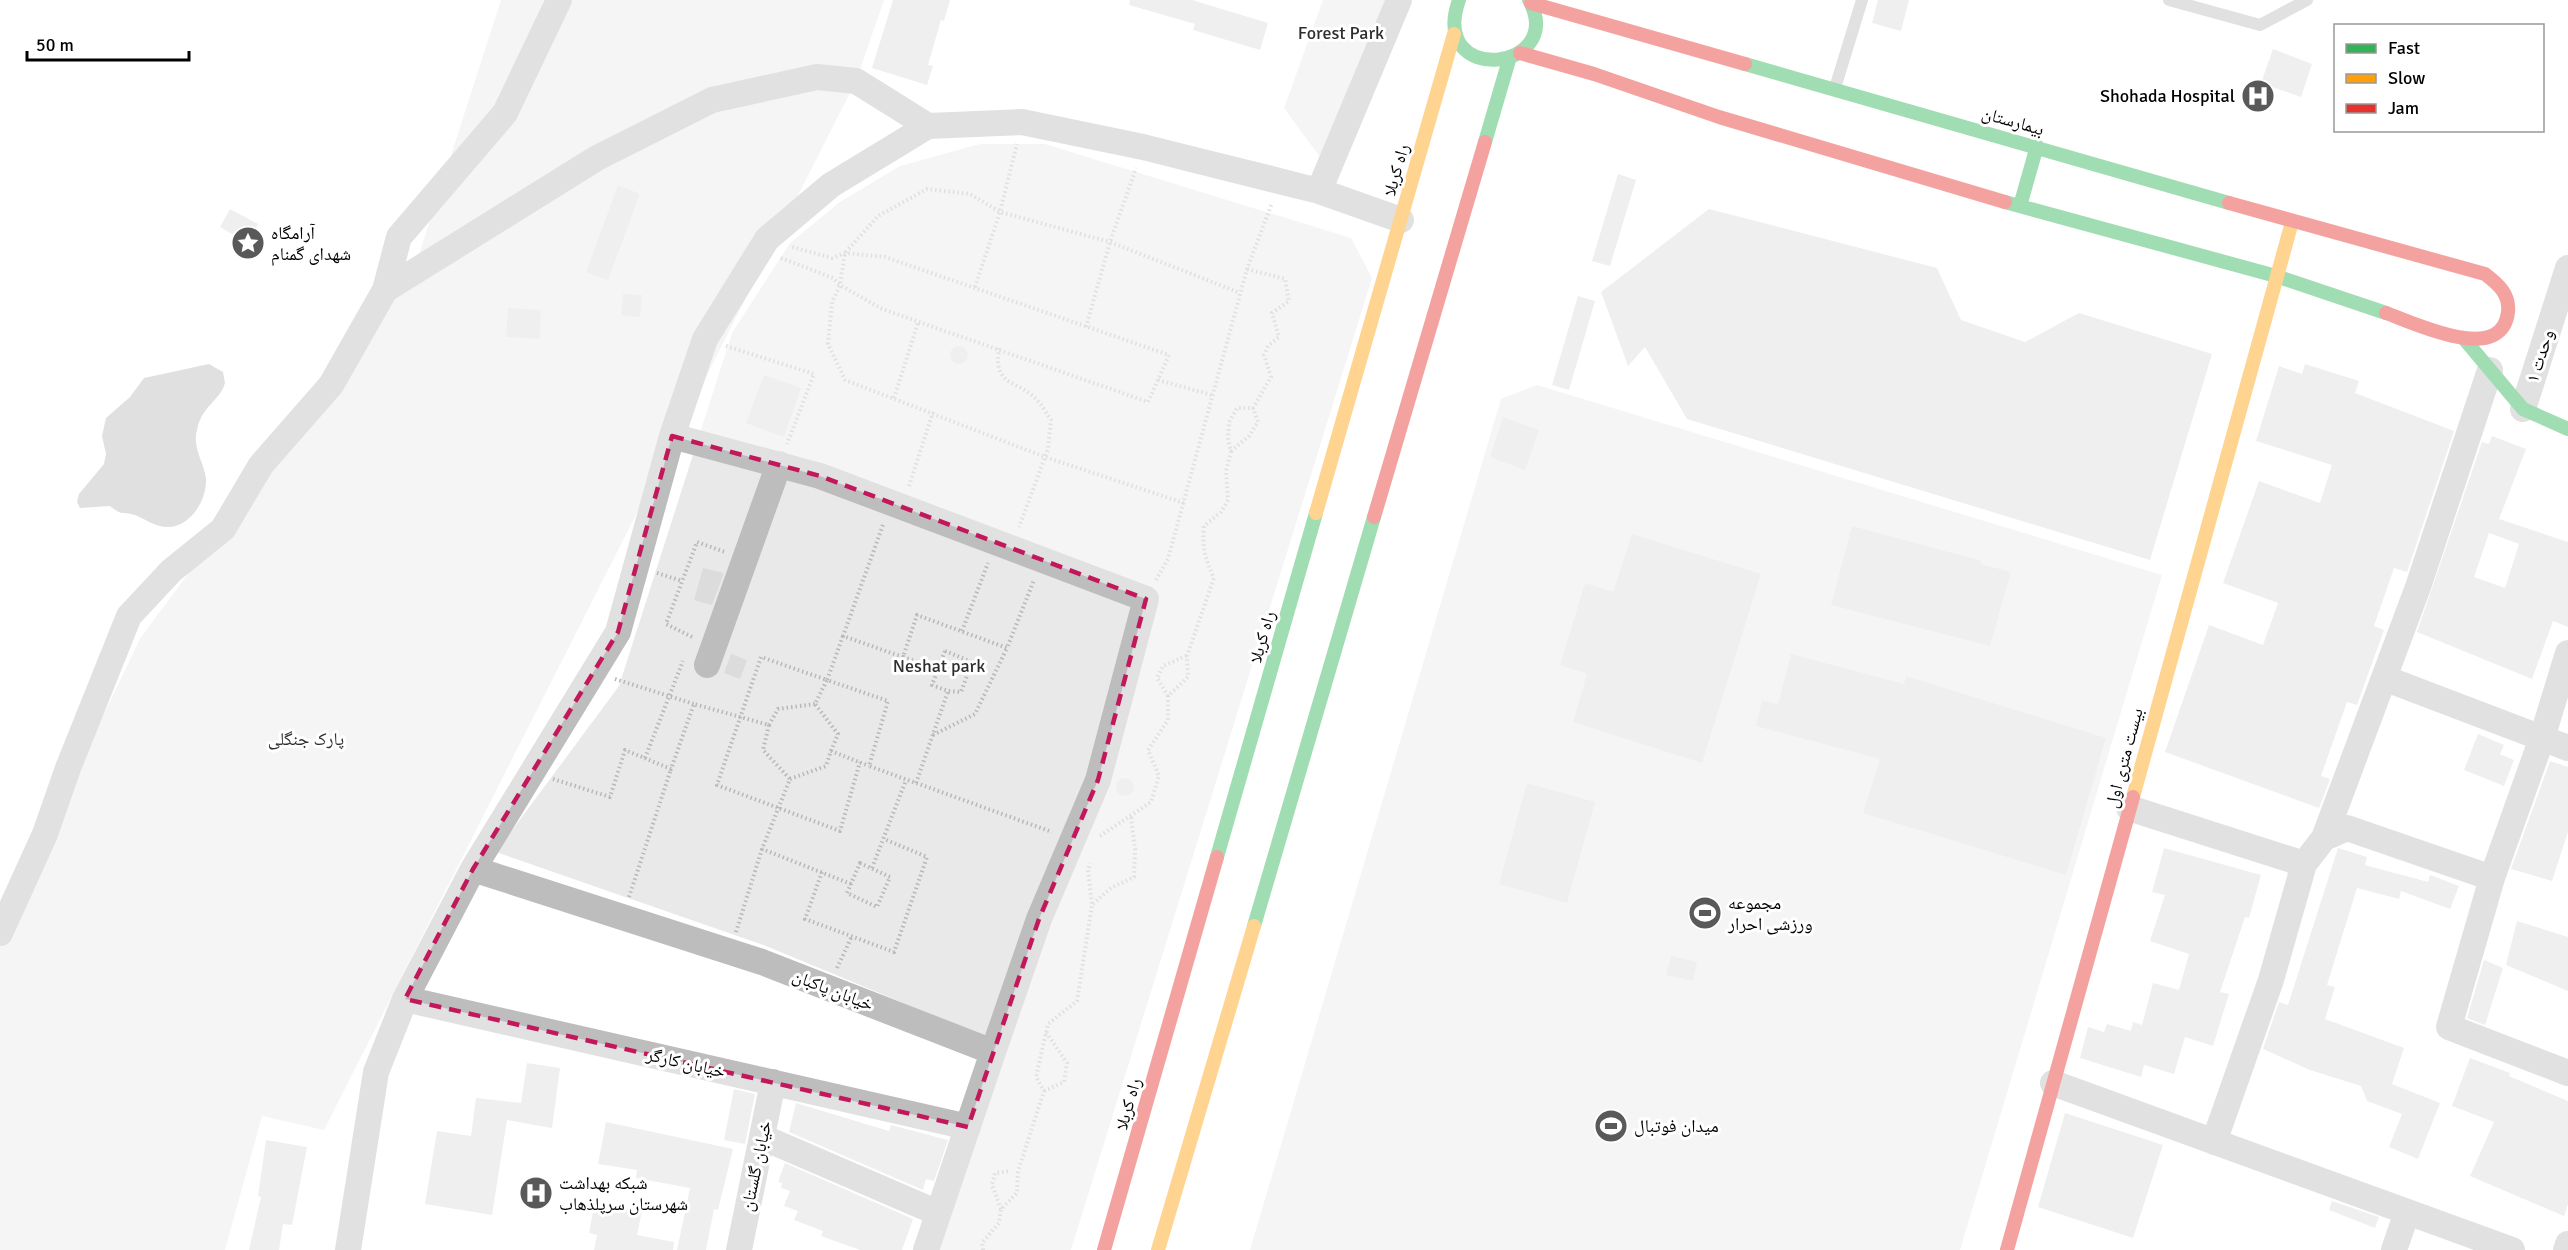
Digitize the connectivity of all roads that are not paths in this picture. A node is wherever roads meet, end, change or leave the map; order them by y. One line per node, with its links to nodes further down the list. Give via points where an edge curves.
1 (559, 0): 19 (street, via 506,113 399,237)
2 (1399, 0): 13 (street)
3 (1459, 0): 8 (main road, راه کربلا, via 1452,20)
4 (1862, 0): 10 (lane)
5 (2169, 0): 6 (lane, via 2260,25)
6 (2307, 0)
7 (1530, 2): 9 (main road, via 1535,30 1530,42); 10 (main road, بیمارستان)
8 (1454, 34): 9 (main road, via 1461,46 1482,61 1496,63); 15 (main road, راه کربلا)
9 (1515, 57): 14 (main road, via 1594,74 1719,117); 52 (main road)
10 (1835, 88): 12 (main road, بیمارستان)
11 (928, 126): 13 (street, via 1022,122 1143,147); 19 (street, via 856,81 817,77 712,100 597,158); 24 (street, via 831,185 762,245 705,339)
12 (2037, 146): 14 (main road); 16 (main road, بیمارستان)
13 (1319, 191): 15 (street)
14 (2020, 206): 18 (main road)
15 (1401, 220): 51 (main road, راه کربلا)
16 (2292, 222): 18 (main road, بیست متری اول); 20 (main road, بیمارستان, via 2484,274 2504,288 2508,299 2506,323 2489,339)
17 (2568, 268): 22 (street, وحدت ۱)
18 (2276, 276): 20 (main road); 31 (main road, بیست متری اول)
19 (385, 290): 36 (street, via 331,385 261,465 223,529 171,571 129,616 45,834)
20 (2465, 340): 21 (main road)
21 (2490, 370): 22 (main road); 28 (street)
22 (2523, 409): 23 (main road)
23 (2568, 429)
24 (672, 436): 25 (street); 34 (street, via 618,632)
25 (779, 464): 27 (street, via 745,559); 38 (street, via 820,476 898,517 1004,556 1146,599 1084,844 1039,920)
26 (2568, 653): 29 (street)
27 (696, 660)
28 (2384, 678): 29 (street); 32 (street)
29 (2542, 738): 30 (street); 35 (street)
30 (2568, 748)
31 (2129, 808): 33 (street); 41 (main road, بیست متری اول)
32 (2324, 838): 33 (street); 35 (street, via 2347,828)
33 (2304, 864): 44 (street, via 2271,980)
34 (474, 868): 37 (street); 38 (street, خیابان پاکبان, via 730,952)
35 (2492, 878): 39 (street, via 2449,1027)
36 (0, 933)
37 (405, 999): 40 (street, خیابان کارگر); 49 (street, via 376,1072)
38 (993, 1052): 42 (street)
39 (2568, 1074)
40 (773, 1082): 42 (street, خیابان کارگر); 43 (street, خیابان گلستان)
41 (2053, 1083): 44 (street); 53 (main road, بیست متری اول)
42 (968, 1126): 46 (street)
43 (762, 1137): 46 (street); 48 (street, خیابان گلستان)
44 (2214, 1142): 45 (street)
45 (2407, 1212): 54 (street); 55 (street)
46 (938, 1213): 50 (street)
47 (2568, 1244): 56 (street)
48 (743, 1249)
49 (348, 1250)
50 (926, 1250)
51 (1104, 1250)
52 (1158, 1250)
53 (2007, 1250)
54 (2394, 1250)
55 (2512, 1250)
56 (2566, 1250)

